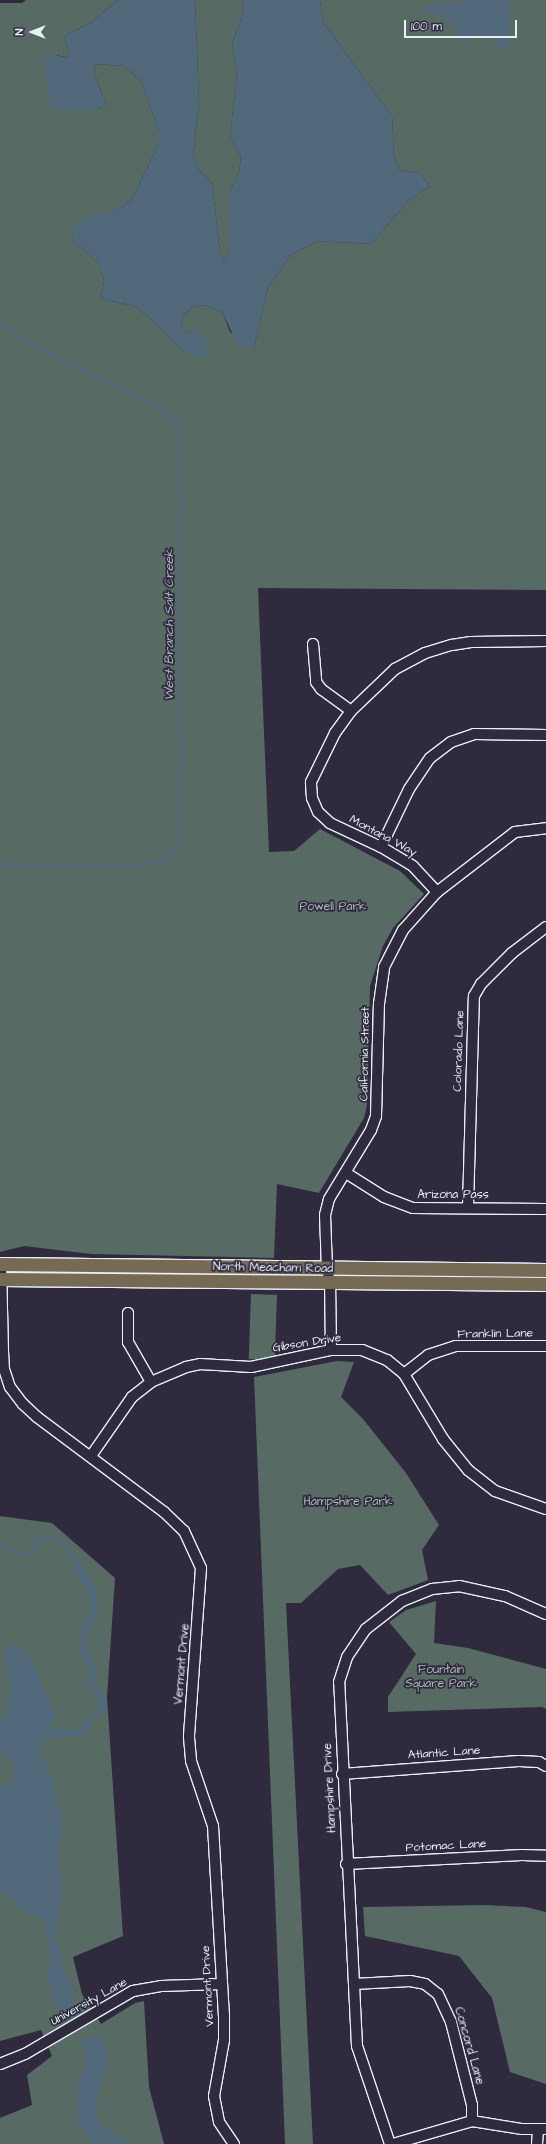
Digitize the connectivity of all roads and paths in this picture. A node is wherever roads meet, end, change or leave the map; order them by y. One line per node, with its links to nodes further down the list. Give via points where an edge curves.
1 (546, 642): 3 (street, via 471,642 425,653 395,669)
2 (313, 644): 3 (street, via 316,682 321,689)
3 (351, 711): 6 (street, Montana Way, via 335,733 311,782 312,798 318,812 330,823)
4 (546, 735): 6 (street, via 474,734 451,742 430,758 409,789)
5 (546, 828): 7 (street, California Street, via 515,832)
6 (381, 847): 7 (street, Montana Way, via 413,866)
7 (437, 892): 9 (street, California Street, via 403,930 384,967 379,1004 376,1116 371,1130)
8 (546, 926): 10 (street, Colorado Lane, via 512,953 481,984 474,996)
9 (346, 1173): 10 (street, Arizona Pass, via 384,1198 413,1208); 13 (street, California Street, via 329,1199 325,1215)
10 (468, 1207): 11 (street, Arizona Pass)
11 (546, 1209)
12 (0, 1264): 13 (main road, North Meacham Road); 15 (street, Vermont Drive)
13 (327, 1269): 14 (main road, North Meacham Road); 16 (street, California Street)
14 (546, 1270)
15 (1, 1279): 16 (main road, North Meacham Road); 23 (street, Vermont Drive, via 4,1369 10,1387 37,1418)
16 (330, 1282): 17 (main road, North Meacham Road); 20 (street, California Street)
17 (546, 1284)
18 (128, 1313): 22 (street, via 128,1342)
19 (546, 1346): 21 (street, Franklin Lane, via 456,1346 428,1355)
20 (331, 1350): 21 (street, Gibson Drive, via 362,1350 387,1360); 22 (street, Gibson Drive, via 251,1367 200,1364 186,1366)
21 (404, 1374): 24 (street, Gibson Drive, via 443,1440 468,1470 496,1491)
22 (151, 1382): 23 (street, Gibson Drive, via 132,1397)
23 (91, 1456): 30 (street, Vermont Drive, via 164,1512 184,1531 201,1568 189,1738 191,1761 213,1826)
24 (546, 1510)
25 (546, 1614): 27 (street, Hampshire Drive, via 505,1596 459,1586 432,1589 402,1601 366,1628 347,1656 339,1682)
26 (546, 1766): 27 (street, Atlantic Lane, via 539,1762 519,1761)
27 (342, 1774): 29 (street, Hampshire Drive)
28 (546, 1856): 29 (street, Potomac Lane)
29 (346, 1864): 31 (street, Hampshire Drive)
30 (221, 1984): 32 (street, University Lane, via 161,1986 133,1991 25,2054); 35 (street, Vermont Drive, via 224,2040 214,2096 218,2122)
31 (354, 1984): 33 (street, Concord Lane, via 410,1981 425,1984 438,1994 451,2022 472,2104); 36 (street, Hampshire Drive, via 357,2046)
32 (0, 2064)
33 (472, 2121): 34 (street); 36 (street)
34 (542, 2129): 37 (street)
35 (234, 2144)
36 (392, 2144)
37 (537, 2144)

